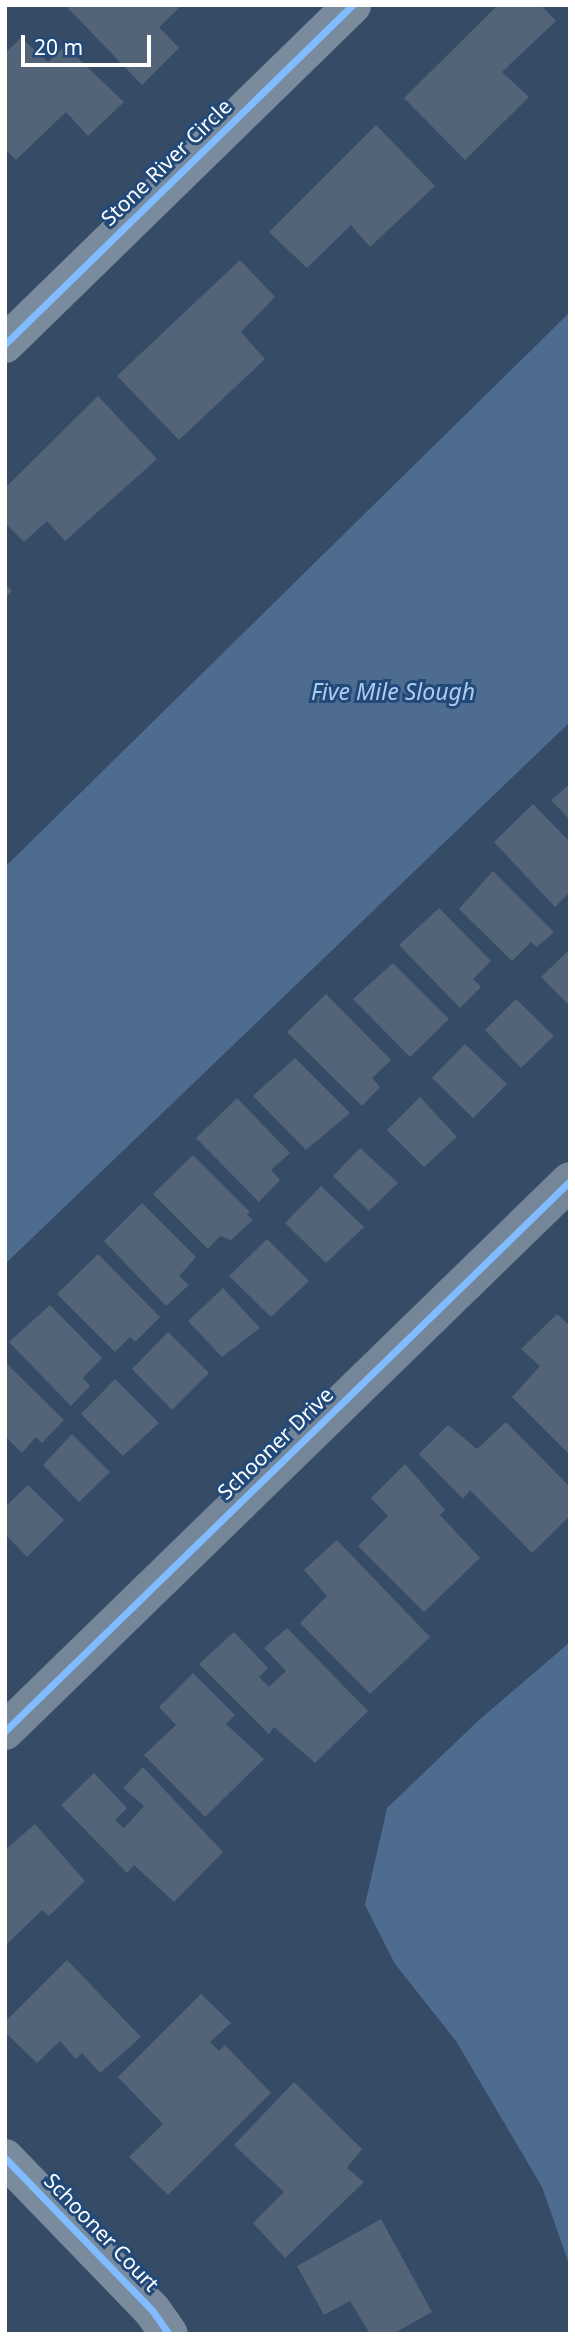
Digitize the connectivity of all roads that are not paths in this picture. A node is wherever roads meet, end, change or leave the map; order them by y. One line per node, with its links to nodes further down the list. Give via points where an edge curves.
1 (352, 5): 2 (street, Stone River Circle)
2 (5, 344)
3 (570, 1181): 4 (street, Schooner Drive)
4 (5, 1731)
5 (5, 2158): 6 (street, Schooner Court, via 152,2310)
6 (169, 2334)

